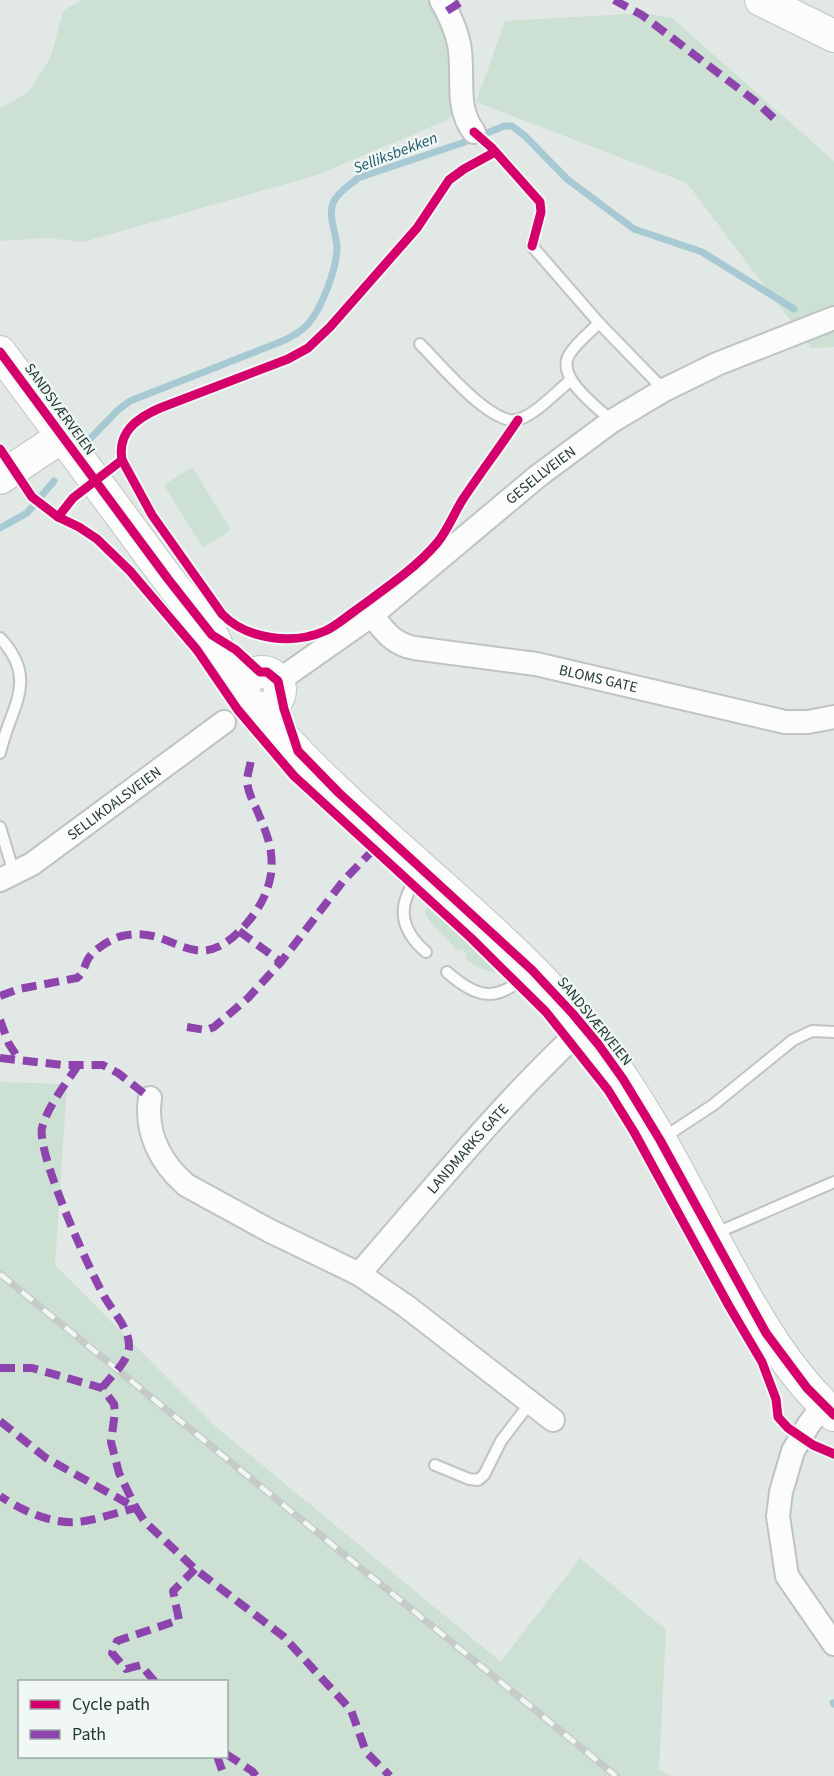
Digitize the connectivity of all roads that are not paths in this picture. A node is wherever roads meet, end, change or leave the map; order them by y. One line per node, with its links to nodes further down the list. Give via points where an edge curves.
1 (441, 0): 4 (street, via 459,44 462,104)
2 (761, 0): 3 (street)
3 (834, 36)
4 (474, 132)
5 (532, 246): 7 (lane)
6 (834, 318): 11 (street, GESELLVEIEN, via 717,364)
7 (599, 323): 10 (lane, via 568,356); 11 (lane)
8 (420, 344): 10 (lane, via 479,404 508,422 529,414)
9 (0, 352): 13 (street, SANDSVÆRVEIEN)
10 (571, 380): 12 (lane)
11 (664, 390): 12 (street, GESELLVEIEN)
12 (612, 421): 15 (street, GESELLVEIEN, via 538,476)
13 (63, 436): 14 (street); 17 (street, SANDSVÆRVEIEN, via 212,635 236,650)
14 (0, 478)
15 (372, 615): 17 (street, GESELLVEIEN); 18 (street, BLOMS GATE, via 391,638 414,648 536,664 785,722)
16 (0, 638): 20 (lane, via 20,673 15,712)
17 (264, 688): 22 (street, SANDSVÆRVEIEN, via 278,733)
18 (834, 717)
19 (224, 722): 23 (street, SELLIKDALSVEIEN)
20 (0, 753)
21 (0, 827): 23 (lane)
22 (424, 870): 24 (lane, via 412,884 402,912 417,945); 25 (street, SANDSVÆRVEIEN)
23 (7, 877)
24 (426, 952)
25 (532, 970): 26 (lane, via 508,989 486,994 473,992); 27 (street, SANDSVÆRVEIEN)
26 (447, 972)
27 (584, 1027): 30 (street, SANDSVÆRVEIEN, via 623,1079); 33 (street, LANDMARKS GATE, via 502,1110)
28 (834, 1032): 30 (lane, via 812,1031 793,1040 713,1105)
29 (150, 1098): 33 (street, via 149,1120 157,1148 186,1185 270,1232)
30 (660, 1140): 32 (street, SANDSVÆRVEIEN)
31 (834, 1182): 32 (lane)
32 (711, 1236): 35 (street, SANDSVÆRVEIEN, via 766,1333 792,1369)
33 (359, 1274): 34 (street)
34 (530, 1403): 36 (street); 37 (lane, via 478,1480)
35 (831, 1406): 38 (street, via 809,1424 793,1451 778,1516 786,1576)
36 (553, 1420)
37 (435, 1465)
38 (834, 1644)

